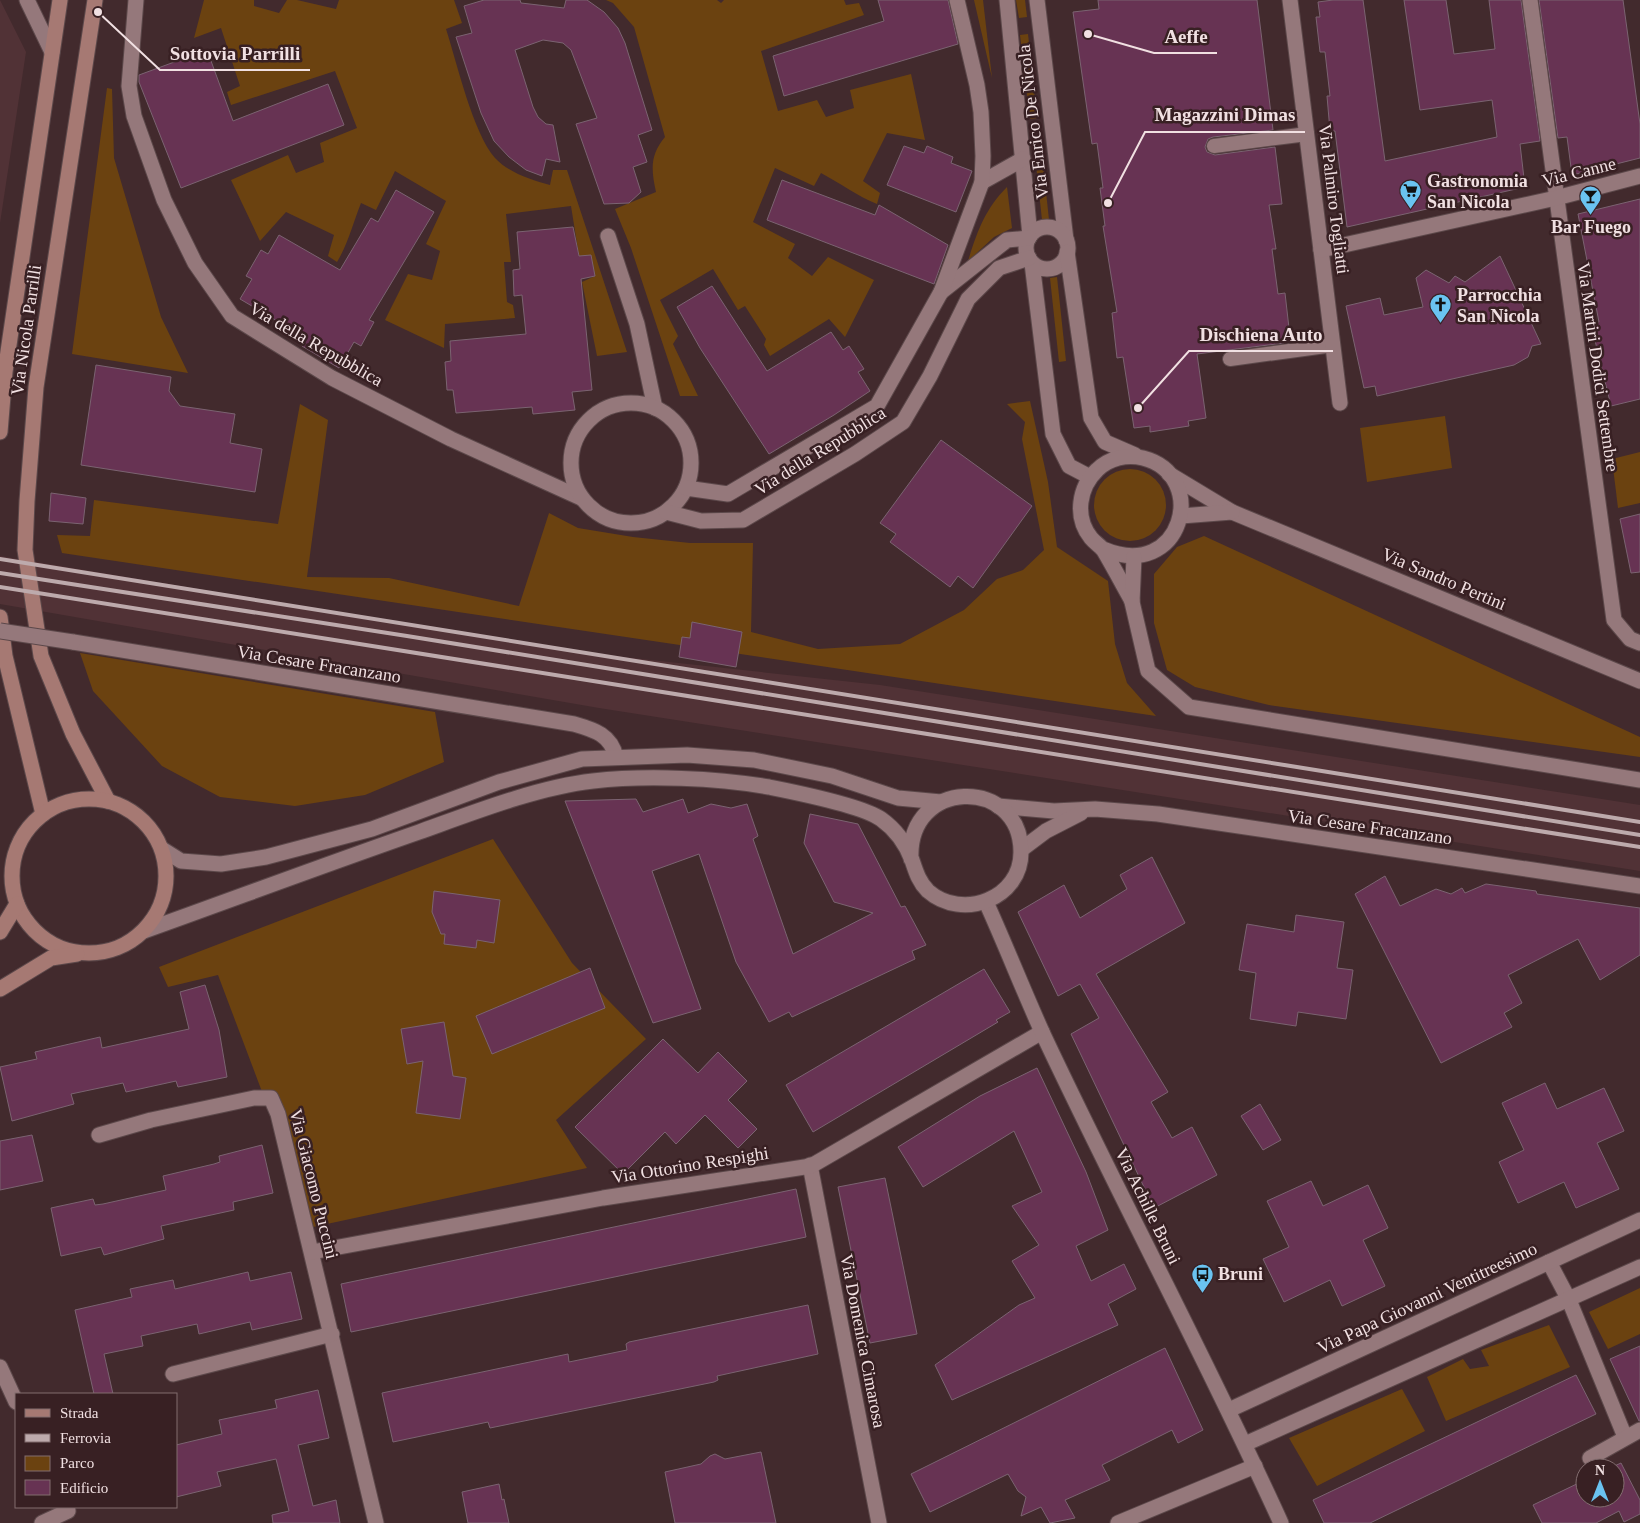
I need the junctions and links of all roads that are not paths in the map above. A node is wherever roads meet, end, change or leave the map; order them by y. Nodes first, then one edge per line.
1 (26, 0) edge
2 (60, 0) edge
3 (95, 0) edge
4 (136, 0) edge
5 (957, 0) edge
6 (1007, 0) edge
7 (1038, 0) edge
8 (1290, 0) edge
9 (1530, 0) edge
10 (52, 52) junction
11 (1307, 134) junction
12 (1214, 146) dead end
13 (1022, 159) junction
14 (1640, 176) edge
15 (982, 182) junction
16 (1556, 198) junction
17 (608, 236) dead end
18 (1029, 237) junction
19 (1067, 246) junction
20 (1321, 250) junction
21 (1030, 261) junction
22 (940, 292) junction
23 (1333, 345) junction
24 (1230, 359) dead end
25 (1340, 403) dead end
26 (655, 408) junction
27 (0, 432) edge
28 (1144, 458) junction
29 (1169, 474) junction
30 (1090, 477) junction
31 (686, 488) junction
32 (581, 498) junction
33 (666, 512) junction
34 (1232, 512) junction
35 (1180, 516) junction
36 (1103, 549) junction
37 (1134, 557) junction
38 (1132, 602) junction
39 (0, 617) edge
40 (0, 631) edge
41 (1640, 644) edge
42 (1640, 681) edge
43 (616, 757) junction
44 (1640, 780) edge
45 (108, 801) junction
46 (940, 802) junction
47 (998, 806) junction
48 (1095, 809) junction
49 (43, 814) junction
50 (162, 849) junction
51 (1022, 849) junction
52 (911, 859) junction
53 (1640, 886) edge
54 (986, 902) junction
55 (17, 904) junction
56 (144, 931) junction
57 (0, 932) edge
58 (83, 953) junction
59 (0, 989) edge
60 (1042, 1032) junction
61 (98, 1135) dead end
62 (810, 1165) junction
63 (1640, 1220) edge
64 (312, 1252) junction
65 (1549, 1262) junction
66 (1640, 1267) edge
67 (1569, 1300) junction
68 (332, 1334) junction
69 (0, 1367) edge
70 (173, 1374) dead end
71 (15, 1400) edge
72 (1229, 1410) junction
73 (1640, 1430) edge
74 (1625, 1437) junction
75 (1245, 1444) junction
76 (1590, 1458) dead end
77 (1255, 1466) junction
78 (69, 1514) edge
79 (42, 1523) edge
80 (376, 1523) edge
81 (879, 1523) edge
82 (1118, 1523) edge
83 (1281, 1523) edge

1 - 10 street
2 - 10 main road, Via Nicola Parrilli
3 - 45 main road, Via Nicola Parrilli
4 - 32 street, Via della Repubblica
5 - 15 street, Via della Repubblica
6 - 13 street, Via Enrico De Nicola
7 - 19 street, Via Enrico De Nicola
8 - 11 street, Via Palmiro Togliatti
9 - 16 street, Via Martiri Dodici Settembre
10 - 27 main road, Via Nicola Parrilli
11 - 12 lane
11 - 20 street, Via Palmiro Togliatti
13 - 15 street
13 - 18 street, Via Enrico De Nicola
14 - 16 street, Via Canne
15 - 22 street, Via della Repubblica
16 - 20 street, Via Canne
16 - 41 street, Via Martiri Dodici Settembre
17 - 26 street
18 - 19 street
18 - 21 street, Via Enrico De Nicola
18 - 22 street, Via della Repubblica
19 - 21 street
19 - 28 street, Via Enrico De Nicola
20 - 23 street, Via Palmiro Togliatti
21 - 30 street, Via Enrico De Nicola
21 - 33 street, Via della Repubblica
22 - 31 street, Via della Repubblica
23 - 24 lane
23 - 25 street, Via Palmiro Togliatti
26 - 31 street
26 - 32 street
28 - 29 street
28 - 30 street
29 - 34 street, Via Sandro Pertini
29 - 35 street
30 - 36 street
31 - 33 street
32 - 33 street
34 - 35 street, Via Sandro Pertini
34 - 42 street, Via Sandro Pertini
35 - 37 street
36 - 37 street
36 - 38 street
37 - 38 street
38 - 44 street
39 - 49 main road
40 - 43 street, Via Cesare Fracanzano, bridge
43 - 46 street
43 - 50 street
45 - 49 main road
45 - 50 main road
46 - 47 street
46 - 52 street
47 - 48 street, Via Cesare Fracanzano
47 - 51 street
48 - 51 street, Via Cesare Fracanzano
48 - 53 street, Via Cesare Fracanzano
49 - 55 main road
50 - 56 main road
51 - 54 street
52 - 54 street
52 - 56 street
54 - 60 street, Via Achille Bruni
55 - 57 main road
55 - 58 main road
56 - 58 main road
58 - 59 main road
60 - 62 street, Via Ottorino Respighi
60 - 72 street, Via Achille Bruni
61 - 64 street, Via Giacomo Puccini
62 - 64 street, Via Ottorino Respighi
62 - 81 street, Via Domenica Cimarosa
63 - 65 street, Via Papa Giovanni Ventitreesimo
64 - 68 street, Via Giacomo Puccini
65 - 67 street
65 - 72 street, Via Papa Giovanni Ventitreesimo
66 - 67 street
67 - 74 street
67 - 75 street
68 - 70 street
68 - 80 street, Via Giacomo Puccini
69 - 71 street
72 - 75 street, Via Achille Bruni
73 - 74 street
74 - 76 street
75 - 77 street, Via Achille Bruni
77 - 82 street
77 - 83 street, Via Achille Bruni
78 - 79 street

